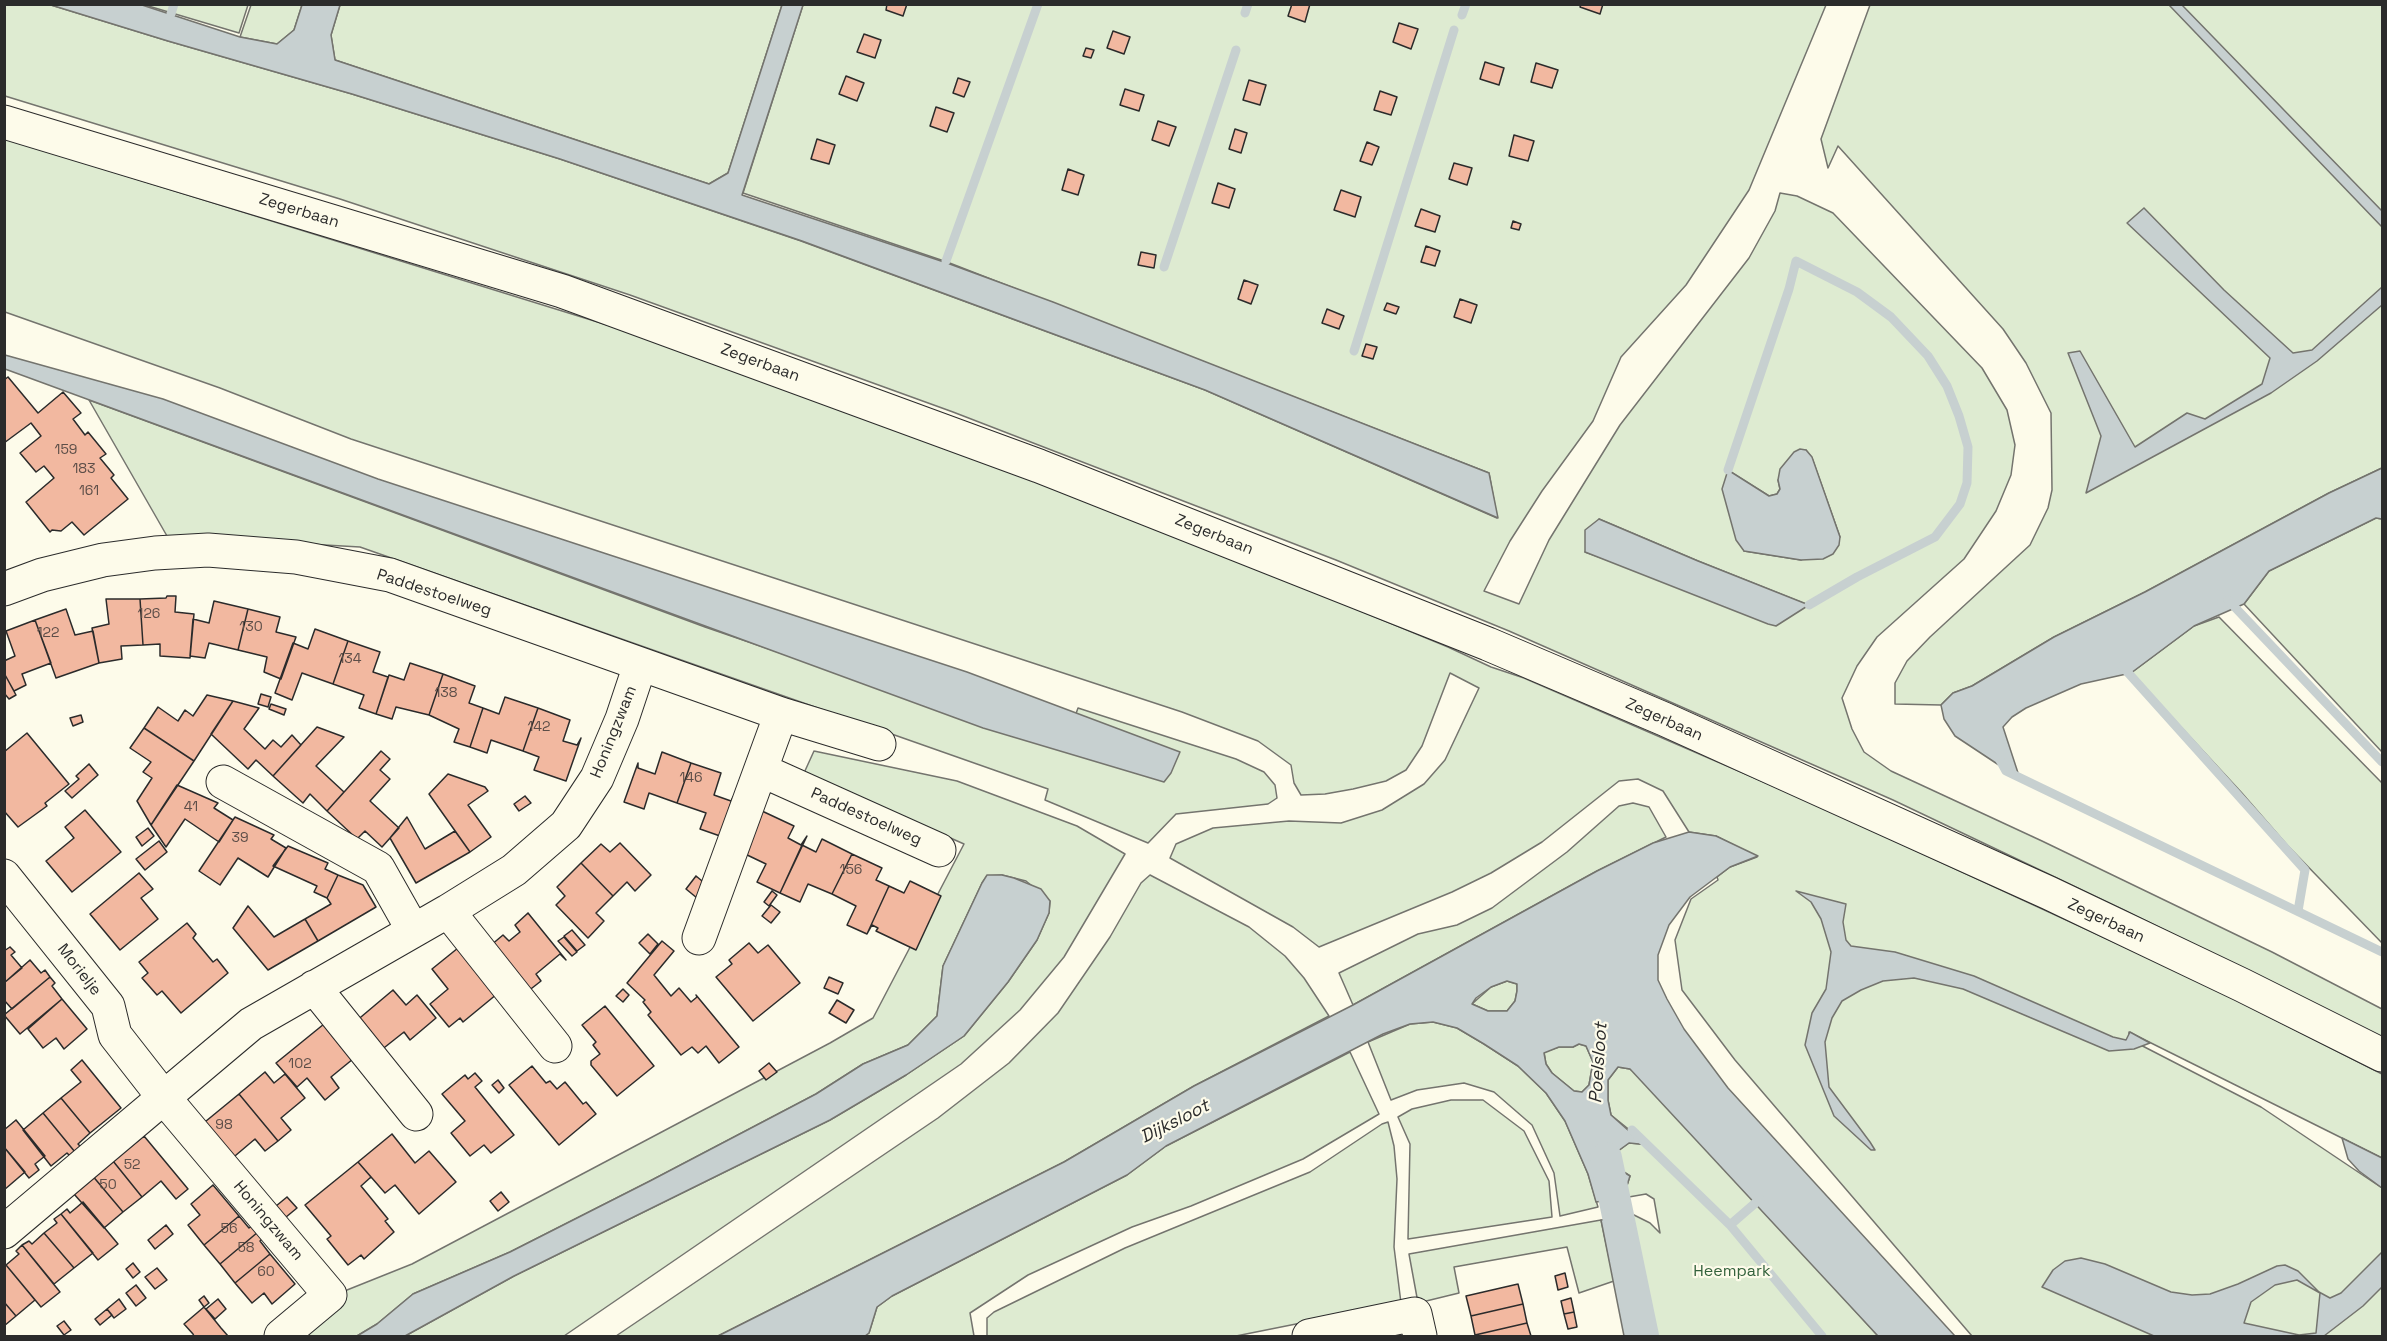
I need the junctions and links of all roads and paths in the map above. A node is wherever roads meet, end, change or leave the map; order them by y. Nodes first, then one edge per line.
1 (4, 122) edge
2 (4, 589) edge
3 (640, 665) junction
4 (782, 714) junction
5 (879, 744) dead end
6 (761, 771) junction
7 (224, 782) dead end
8 (939, 850) dead end
9 (4, 876) edge
10 (448, 911) junction
11 (413, 930) junction
12 (699, 938) dead end
13 (314, 987) junction
14 (555, 1046) dead end
15 (2382, 1055) edge
16 (165, 1099) junction
17 (416, 1114) dead end
18 (4, 1232) edge
19 (281, 1336) edge
20 (1309, 1336) edge
21 (1420, 1336) edge

1 - 15 street, Zegerbaan
2 - 3 street, Paddestoelweg
3 - 4 street, Paddestoelweg
3 - 10 street, Honingzwam
4 - 5 street, Paddestoelweg
4 - 6 street
6 - 8 street, Paddestoelweg
6 - 12 street
7 - 11 street
9 - 16 street, Morielje
10 - 11 street, Honingzwam
10 - 14 street
11 - 13 street, Honingzwam
13 - 16 street, Honingzwam
13 - 17 street
16 - 18 street, Honingzwam
16 - 19 street, Honingzwam
20 - 21 street

